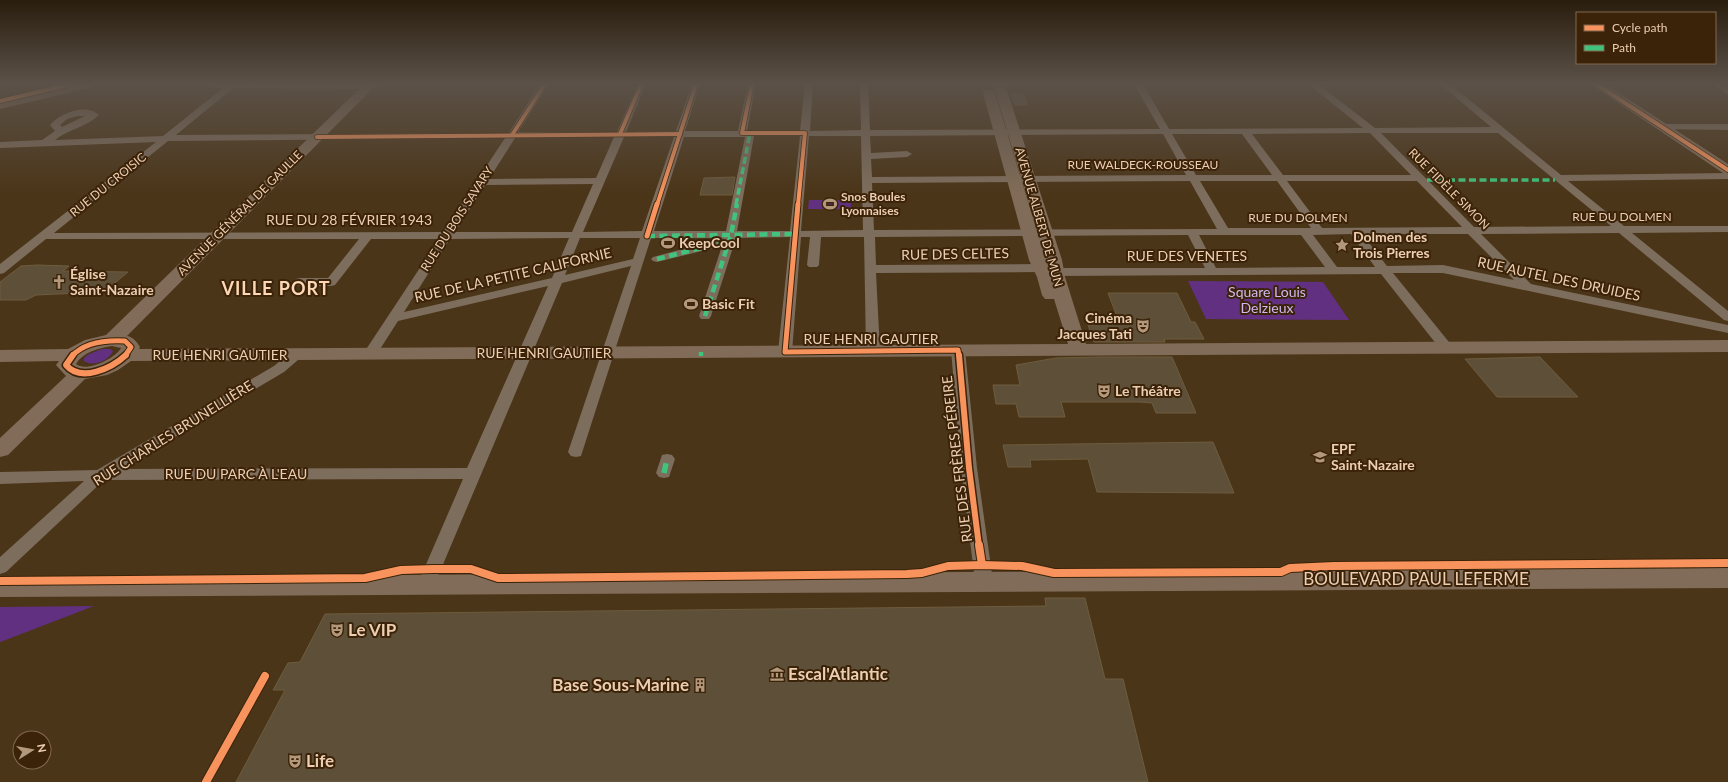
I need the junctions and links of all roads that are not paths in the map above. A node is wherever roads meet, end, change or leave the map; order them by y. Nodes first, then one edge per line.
1 (188, 120) edge
2 (334, 120) edge
3 (522, 120) edge
4 (626, 120) edge
5 (684, 120) edge
6 (748, 120) edge
7 (805, 120) edge
8 (865, 120) edge
9 (1002, 120) edge
10 (1005, 120) edge
11 (1159, 120) edge
12 (1360, 120) edge
13 (1488, 120) edge
14 (1652, 120) edge
15 (1662, 127) junction
16 (1728, 127) edge
17 (60, 130) dead end
18 (1372, 130) junction
19 (1500, 130) junction
20 (1165, 131) junction
21 (1245, 131) junction
22 (1007, 132) junction
23 (746, 133) junction
24 (804, 133) junction
25 (866, 133) junction
26 (620, 134) junction
27 (680, 134) junction
28 (512, 135) junction
29 (317, 137) junction
30 (166, 138) junction
31 (45, 143) junction
32 (0, 145) edge
33 (907, 154) dead end
34 (866, 156) junction
35 (1728, 170) edge
36 (1728, 176) edge
37 (1193, 178) junction
38 (1280, 178) junction
39 (1420, 178) junction
40 (1558, 178) junction
41 (1021, 179) junction
42 (867, 180) junction
43 (600, 181) junction
44 (481, 182) junction
45 (1470, 229) junction
46 (1728, 229) edge
47 (1353, 230) junction
48 (1622, 230) junction
49 (1191, 231) junction
50 (1224, 231) junction
51 (1304, 231) junction
52 (1319, 231) junction
53 (1029, 232) junction
54 (1046, 232) junction
55 (869, 233) junction
56 (792, 234) junction
57 (816, 234) junction
58 (368, 235) junction
59 (447, 235) junction
60 (43, 236) junction
61 (217, 236) junction
62 (576, 236) junction
63 (652, 236) junction
64 (730, 238) junction
65 (657, 259) dead end
66 (639, 261) junction
67 (5, 262) edge
68 (814, 265) dead end
69 (0, 270) edge
70 (870, 270) junction
71 (1048, 270) junction
72 (1384, 270) junction
73 (1212, 271) junction
74 (1334, 271) junction
75 (557, 279) junction
76 (300, 282) dead end
77 (1527, 287) junction
78 (1722, 307) edge
79 (705, 316) dead end
80 (1728, 317) edge
81 (393, 318) junction
82 (1728, 329) edge
83 (112, 340) junction
84 (1728, 346) edge
85 (1446, 347) junction
86 (958, 350) junction
87 (1072, 350) junction
88 (873, 351) junction
89 (609, 352) junction
90 (785, 352) junction
91 (525, 353) junction
92 (298, 354) junction
93 (370, 354) junction
94 (127, 355) junction
95 (0, 356) edge
96 (76, 364) junction
97 (3, 445) edge
98 (576, 452) dead end
99 (473, 473) junction
100 (100, 475) junction
101 (0, 478) edge
102 (0, 567) edge
103 (1728, 578) edge
104 (984, 581) junction
105 (427, 583) junction
106 (0, 587) edge

1 - 30 street, RUE DU CROISIC
2 - 29 street, AVENUE GÉNÉRAL DE GAULLE
3 - 28 street, RUE DU BOIS SAVARY
4 - 26 street
5 - 27 street
6 - 23 street
7 - 24 street
8 - 25 street
9 - 22 street, AVENUE ALBERT DE MUN
10 - 22 street, AVENUE ALBERT DE MUN
11 - 20 street
12 - 18 street, RUE FIDÈLE SIMON
13 - 19 street
14 - 15 street
15 - 16 street
15 - 35 street
17 - 31 street
18 - 19 street
18 - 21 street
18 - 39 street, RUE FIDÈLE SIMON
19 - 40 street
20 - 21 street
20 - 22 street
20 - 37 street
21 - 38 street
22 - 25 street
22 - 41 street, AVENUE ALBERT DE MUN
23 - 24 street
23 - 27 street
23 - 64 street
24 - 25 street
24 - 56 street
25 - 34 street
26 - 27 street
26 - 28 street
26 - 43 street
27 - 63 street
28 - 29 street
28 - 44 street, RUE DU BOIS SAVARY
29 - 30 street
29 - 61 street, AVENUE GÉNÉRAL DE GAULLE
30 - 31 street
30 - 60 street, RUE DU CROISIC
31 - 32 street
33 - 34 street
34 - 42 street
36 - 40 street
37 - 38 street, RUE WALDECK-ROUSSEAU
37 - 41 street, RUE WALDECK-ROUSSEAU
37 - 50 street
38 - 39 street, RUE WALDECK-ROUSSEAU
38 - 52 street
39 - 45 street, RUE FIDÈLE SIMON
40 - 48 street
41 - 42 street, RUE WALDECK-ROUSSEAU
41 - 53 street, AVENUE ALBERT DE MUN
41 - 54 street, AVENUE ALBERT DE MUN
42 - 55 street
43 - 44 street
43 - 62 street
44 - 59 street, RUE DU BOIS SAVARY
45 - 47 street, RUE DU DOLMEN
45 - 48 street, RUE DU DOLMEN
45 - 77 street, RUE FIDÈLE SIMON
46 - 48 street, RUE DU DOLMEN
47 - 52 street, RUE DU DOLMEN
47 - 72 street
48 - 78 street
49 - 50 street, RUE DU DOLMEN
49 - 54 street, RUE DU DOLMEN
49 - 73 street
50 - 51 street, RUE DU DOLMEN
51 - 52 street, RUE DU DOLMEN
51 - 74 street
53 - 54 street, RUE DU DOLMEN
53 - 55 street, RUE DU DOLMEN
53 - 71 street, AVENUE ALBERT DE MUN
54 - 71 street, AVENUE ALBERT DE MUN
55 - 57 street, RUE DU DOLMEN
55 - 70 street
56 - 57 street, RUE DU DOLMEN
56 - 64 street, RUE DU DOLMEN
56 - 90 street
57 - 68 street
58 - 59 street, RUE DU 28 FÉVRIER 1943
58 - 61 street, RUE DU 28 FÉVRIER 1943
58 - 76 street
59 - 62 street, RUE DU 28 FÉVRIER 1943
59 - 81 street, RUE DU BOIS SAVARY
60 - 61 street, RUE DU 28 FÉVRIER 1943
60 - 67 street, RUE DU CROISIC
61 - 83 street, AVENUE GÉNÉRAL DE GAULLE
62 - 63 street, RUE DU 28 FÉVRIER 1943
62 - 75 street
63 - 64 street, RUE DU 28 FÉVRIER 1943
63 - 66 street
64 - 65 street
64 - 79 street
66 - 75 street, RUE DE LA PETITE CALIFORNIE
66 - 89 street
67 - 69 street, RUE DU CROISIC
70 - 71 street, RUE DES CELTES
70 - 88 street
71 - 73 street, RUE DES VENETES
71 - 87 street, AVENUE ALBERT DE MUN
72 - 74 street, RUE AUTEL DES DRUIDES
72 - 77 street, RUE AUTEL DES DRUIDES
72 - 85 street
73 - 74 street, RUE DES VENETES
75 - 81 street, RUE DE LA PETITE CALIFORNIE
75 - 91 street
77 - 82 street, RUE AUTEL DES DRUIDES
78 - 80 street
81 - 93 street, RUE DU BOIS SAVARY
83 - 94 street
83 - 96 street
84 - 85 street, RUE HENRI GAUTIER
85 - 87 street, RUE HENRI GAUTIER
86 - 87 street, RUE HENRI GAUTIER
86 - 88 street, RUE HENRI GAUTIER
86 - 104 street, RUE DES FRÈRES PÉREIRE
88 - 90 street, RUE HENRI GAUTIER
89 - 90 street, RUE HENRI GAUTIER
89 - 91 street, RUE HENRI GAUTIER
89 - 98 street
91 - 93 street, RUE HENRI GAUTIER
91 - 99 street
92 - 93 street, RUE HENRI GAUTIER
92 - 94 street, RUE HENRI GAUTIER
92 - 100 street, RUE CHARLES BRUNELLIÈRE
94 - 96 street
95 - 96 street
96 - 97 street
99 - 100 street, RUE DU PARC À L'EAU
99 - 105 street
100 - 101 street, RUE DU PARC À L'EAU
100 - 102 street, RUE CHARLES BRUNELLIÈRE
103 - 104 street, BOULEVARD PAUL LEFERME
104 - 105 street, BOULEVARD PAUL LEFERME
105 - 106 street, BOULEVARD PAUL LEFERME

